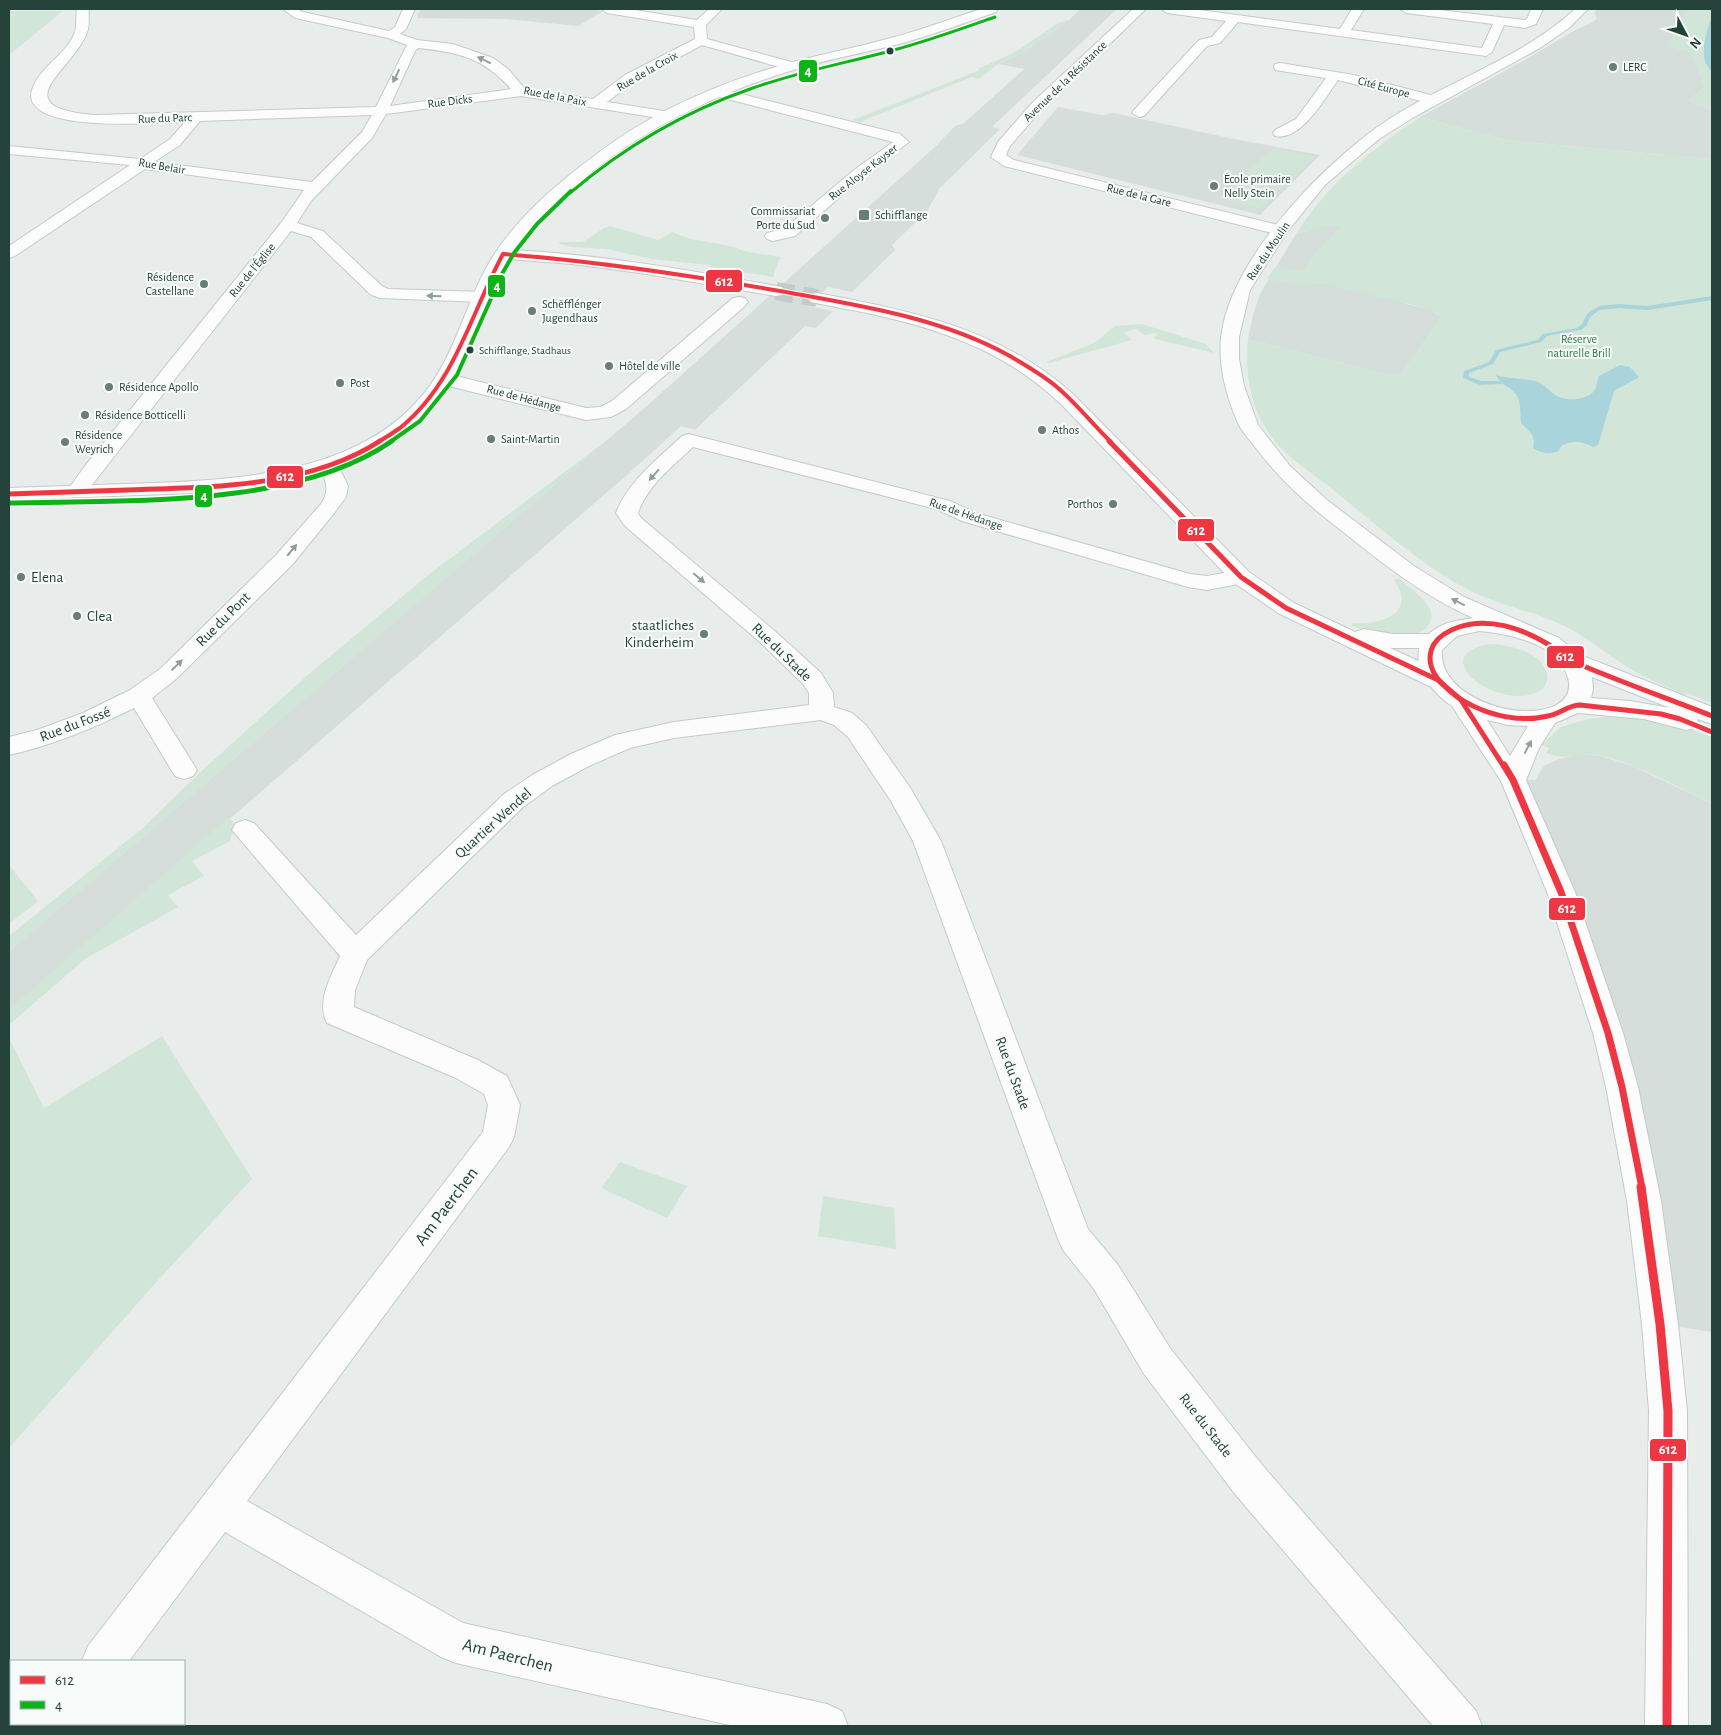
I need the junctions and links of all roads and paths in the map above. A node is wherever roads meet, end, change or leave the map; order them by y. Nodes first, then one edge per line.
1 (83, 9) edge
2 (289, 9) edge
3 (410, 9) edge
4 (607, 9) edge
5 (716, 9) edge
6 (992, 9) edge
7 (1140, 9) edge
8 (1167, 9) edge
9 (1286, 9) edge
10 (1358, 9) edge
11 (1406, 9) edge
12 (1537, 9) edge
13 (1582, 9) edge
14 (1426, 11) junction
15 (1216, 12) edge
16 (1464, 12) edge
17 (1235, 18) junction
18 (1500, 21) junction
19 (1274, 23) junction
20 (700, 24) junction
21 (1343, 33) junction
22 (391, 35) junction
23 (700, 41) junction
24 (1410, 42) junction
25 (415, 44) junction
26 (790, 66) junction
27 (1280, 67) dead end
28 (1335, 75) junction
29 (521, 92) junction
30 (717, 92) junction
31 (1433, 100) junction
32 (595, 104) junction
33 (380, 110) junction
34 (1139, 113) dead end
35 (665, 115) junction
36 (196, 117) junction
37 (1280, 133) dead end
38 (9, 150) edge
39 (998, 158) joint
40 (145, 163) junction
41 (314, 187) junction
42 (287, 226) junction
43 (1280, 230) junction
44 (773, 236) dead end
45 (9, 253) edge
46 (503, 254) junction
47 (776, 291) tunnel mouth
48 (483, 297) junction
49 (817, 298) tunnel mouth
50 (738, 302) dead end
51 (444, 379) junction
52 (689, 440) joint
53 (329, 465) junction
54 (77, 491) junction
55 (9, 494) edge
56 (1406, 571) junction
57 (1241, 577) junction
58 (1518, 629) junction
59 (1340, 633) junction
60 (1440, 637) junction
61 (1569, 659) junction
62 (1438, 680) junction
63 (139, 696) junction
64 (1461, 700) junction
65 (1572, 705) junction
66 (822, 712) junction
67 (1547, 716) junction
68 (1712, 716) edge
69 (1712, 732) edge
70 (9, 746) edge
71 (184, 770) dead end
72 (1513, 780) junction
73 (245, 830) dead end
74 (355, 954) junction
75 (220, 1507) junction
76 (104, 1660) edge
77 (826, 1726) edge
78 (1461, 1726) edge
79 (1667, 1726) edge

1 - 36 street, Rue du Parc
2 - 22 street, Rue de la Paix
3 - 22 street
4 - 20 street
5 - 20 street
6 - 26 street
7 - 39 street, Avenue de la Résistance
8 - 15 street
9 - 19 street
10 - 21 street
11 - 14 street
12 - 18 street
13 - 31 street, Rue du Moulin
14 - 16 street
14 - 24 street
15 - 17 street
16 - 18 street
17 - 19 street
17 - 34 street
18 - 24 street
19 - 21 street
20 - 23 street
21 - 24 street
22 - 25 street, Rue de la Paix
23 - 26 street
23 - 32 street, Rue de la Croix
29 -> 25 street, Rue de la Paix
25 -> 33 street, Rue de l'Église
26 - 30 street
27 - 28 street, Cité Europe
28 - 31 street, Cité Europe
28 - 37 street
29 - 32 street, Rue de la Paix
29 - 33 street, Rue Dicks
30 - 35 street
30 - 44 street, Rue Aloyse Kayser
31 - 43 street, Rue du Moulin
32 - 35 street, Rue de la Paix
33 - 36 street, Rue du Parc
33 - 41 street, Rue de l'Église
35 - 46 street
36 - 40 street
38 - 40 street, Rue Belair
39 - 43 street, Rue de la Gare
40 - 41 street, Rue Belair
40 - 45 street
41 - 42 street, Rue de l'Église
48 -> 42 street
42 - 54 street, Rue de l'Église
43 - 56 street, Rue du Moulin
46 - 47 street
46 - 48 street
48 - 51 street
49 - 57 street
50 - 51 street, Rue de Hédange
51 - 53 street
52 - 57 street, Rue de Hédange
52 -> 66 street, Rue du Stade
53 - 54 street
63 -> 53 street, Rue du Pont
54 - 55 street
58 -> 56 street
56 - 60 street
57 - 59 street
58 - 60 street
58 - 61 street
59 - 60 street
59 - 62 street
60 - 62 street
61 - 65 street
61 - 68 street
62 - 64 street
63 - 70 street, Rue du Fossé
63 - 71 street
64 - 67 street
64 - 72 street
65 - 67 street
65 - 69 street
66 - 74 street, Quartier Wendel
66 - 78 street, Rue du Stade
72 -> 67 street
72 - 79 street
73 - 74 street
74 - 75 street, Am Paerchen
75 - 76 street, Am Paerchen
75 - 77 street, Am Paerchen

